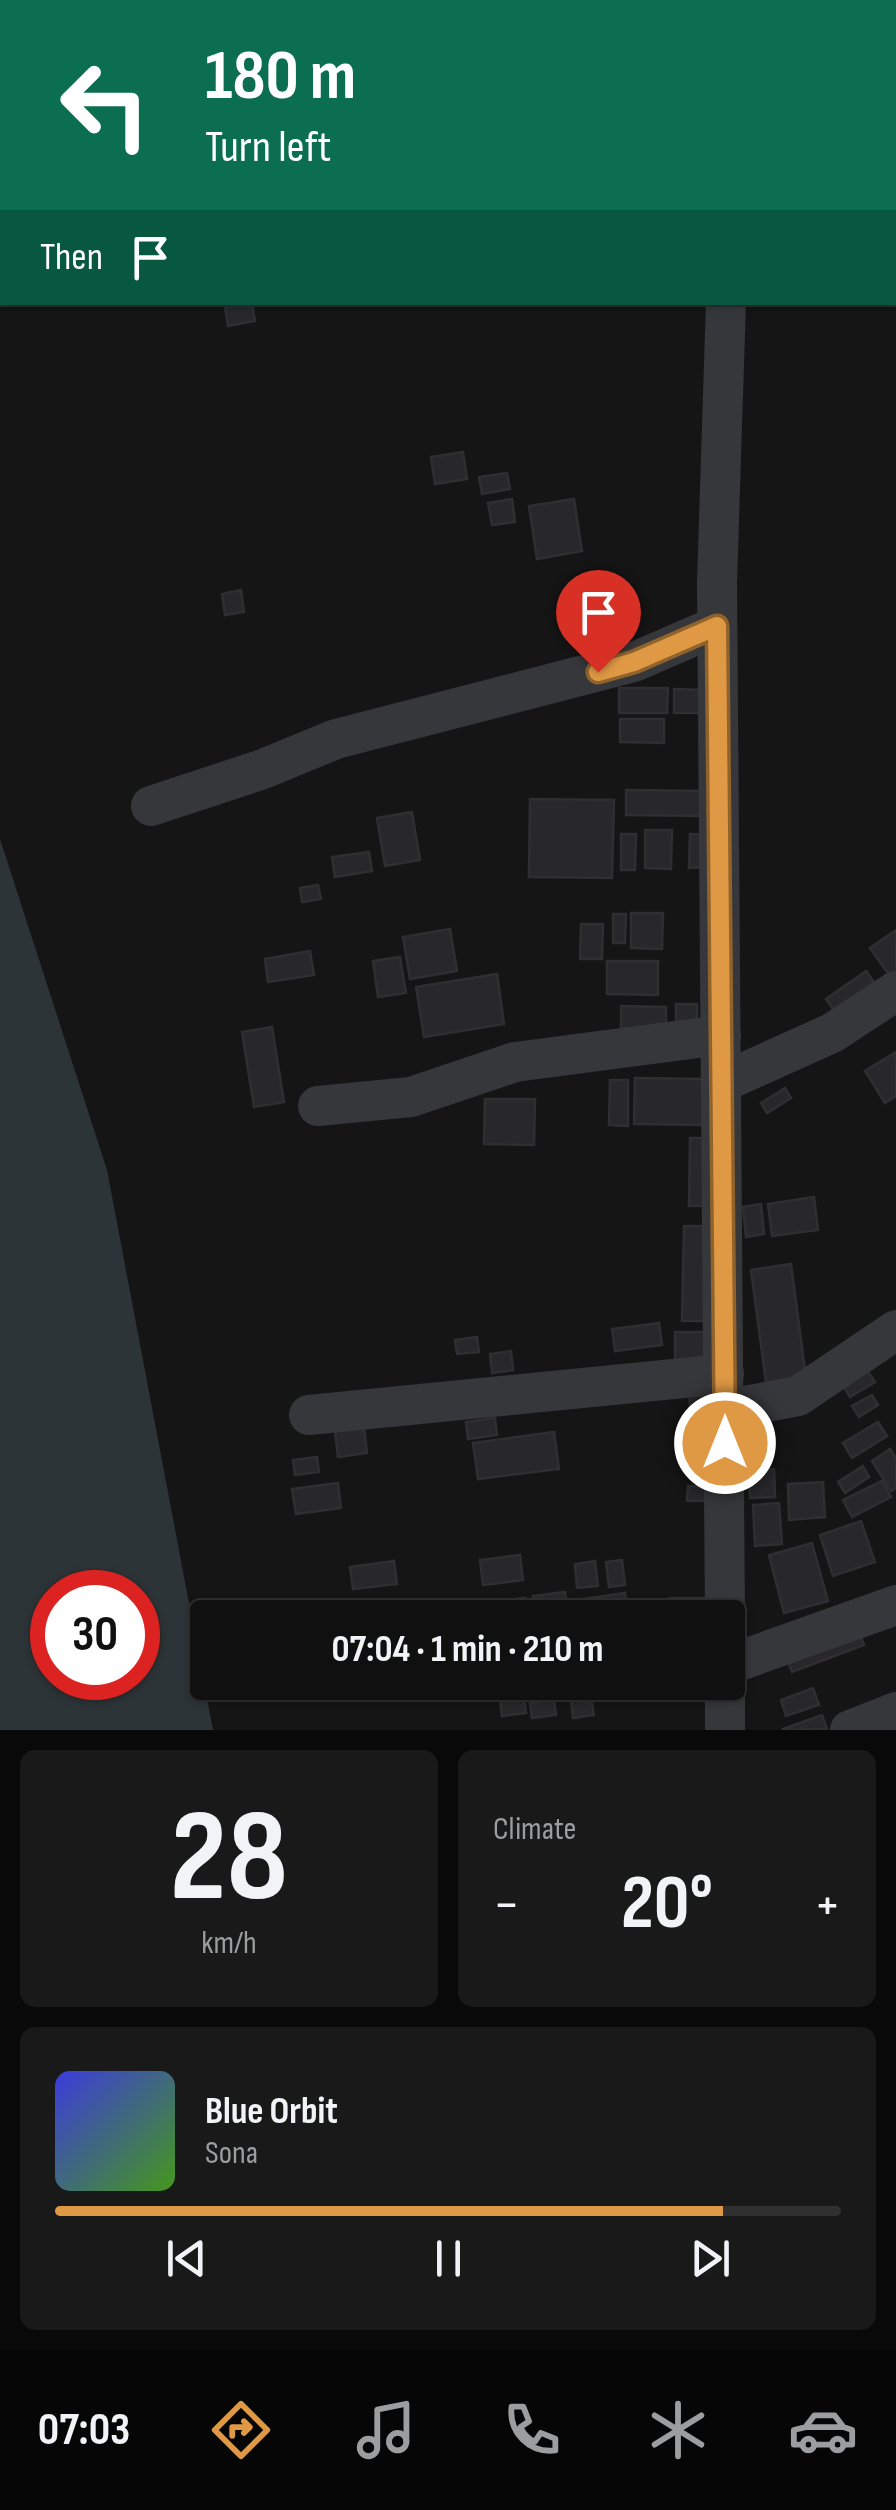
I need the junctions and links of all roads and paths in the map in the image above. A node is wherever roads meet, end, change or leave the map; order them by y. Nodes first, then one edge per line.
1 (726, 305) edge
2 (717, 626) junction
3 (151, 806) dead end
4 (896, 990) edge
5 (721, 1035) junction
6 (721, 1083) junction
7 (318, 1106) dead end
8 (896, 1330) edge
9 (724, 1392) junction
10 (309, 1415) dead end
11 (725, 1600) edge
12 (896, 1605) edge
13 (745, 1659) edge
14 (725, 1700) edge
15 (896, 1712) edge
16 (725, 1730) edge
17 (850, 1730) edge

1 - 2 street
2 - 3 street
2 - 5 street
4 - 6 street
5 - 6 street
5 - 7 street
6 - 9 street
8 - 9 street
9 - 10 street
9 - 11 street
12 - 13 street
14 - 16 street
15 - 17 street

